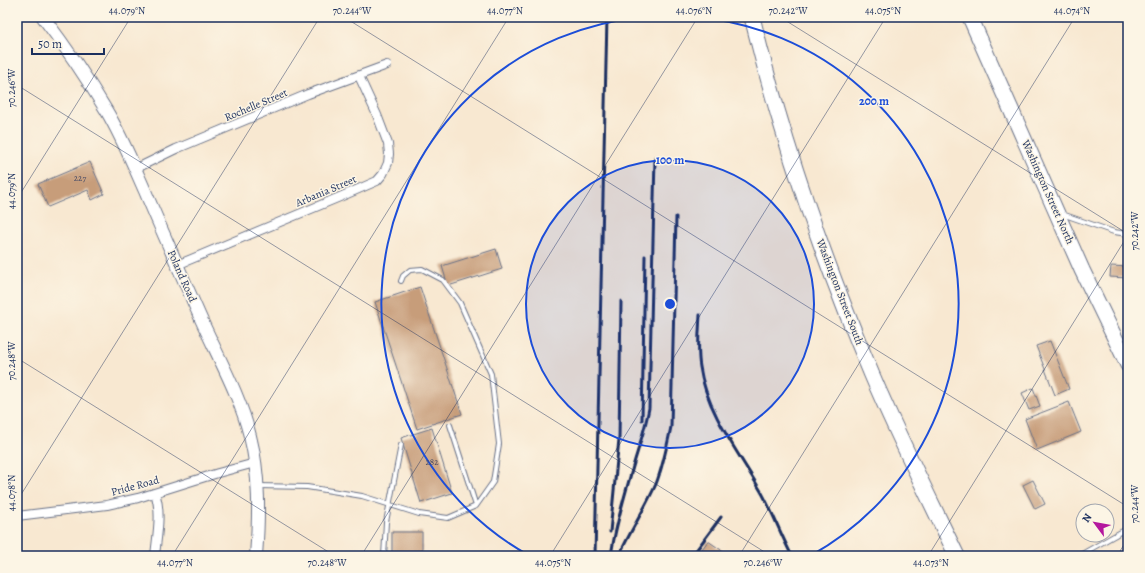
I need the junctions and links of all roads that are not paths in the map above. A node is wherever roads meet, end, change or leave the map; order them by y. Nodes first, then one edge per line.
1 (43, 17) edge
2 (752, 17) edge
3 (970, 17) edge
4 (387, 65) dead end
5 (360, 76) junction
6 (135, 169) junction
7 (1057, 212) junction
8 (1128, 234) edge
9 (177, 265) junction
10 (401, 281) dead end
11 (1128, 365) edge
12 (450, 425) dead end
13 (401, 445) dead end
14 (255, 463) junction
15 (258, 486) junction
16 (155, 493) junction
17 (390, 504) junction
18 (476, 506) junction
19 (17, 516) edge
20 (1128, 528) edge
21 (1080, 555) dead end
22 (156, 556) edge
23 (256, 556) edge
24 (384, 556) edge
25 (957, 556) edge

1 - 6 street, Poland Road
2 - 25 highway, Washington Street South
3 - 7 highway, Washington Street North
4 - 5 street, Rochelle Street
5 - 6 street, Rochelle Street
5 - 9 street, Arbania Street
6 - 9 street, Poland Road
7 - 8 lane
7 - 11 highway, Washington Street North
9 - 14 street, Poland Road
10 - 18 lane
12 - 18 lane
13 - 17 lane
14 - 15 street, Poland Road
14 - 16 street, Pride Road
15 - 17 lane
15 - 23 street, Poland Road
16 - 19 street, Pride Road
16 - 22 street
17 - 18 lane
17 - 24 lane
20 - 21 lane

